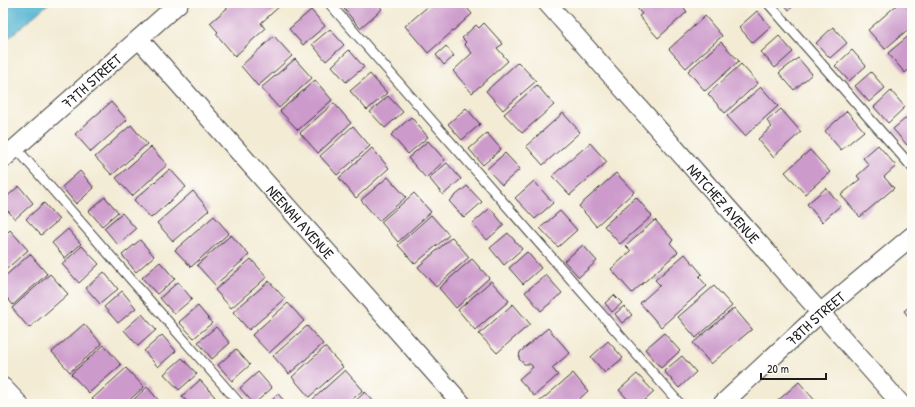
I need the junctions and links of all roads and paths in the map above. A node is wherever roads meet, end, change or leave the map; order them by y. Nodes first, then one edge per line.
1 (179, 3) edge
2 (329, 3) edge
3 (547, 3) edge
4 (768, 3) edge
5 (139, 39) junction
6 (16, 148) junction
7 (3, 159) edge
8 (912, 167) edge
9 (912, 236) edge
10 (820, 313) junction
11 (3, 386) edge
12 (18, 404) edge
13 (240, 404) edge
14 (462, 404) edge
15 (680, 404) edge
16 (722, 404) edge
17 (901, 404) edge

1 - 5 street, 77TH STREET
2 - 15 lane
3 - 10 street, NATCHEZ AVENUE
4 - 8 lane
5 - 6 street, 77TH STREET
5 - 14 street, NEENAH AVENUE
6 - 7 street, 77TH STREET
6 - 13 lane
9 - 10 street, 78TH STREET
10 - 16 street, 78TH STREET
10 - 17 street, NATCHEZ AVENUE
11 - 12 street

